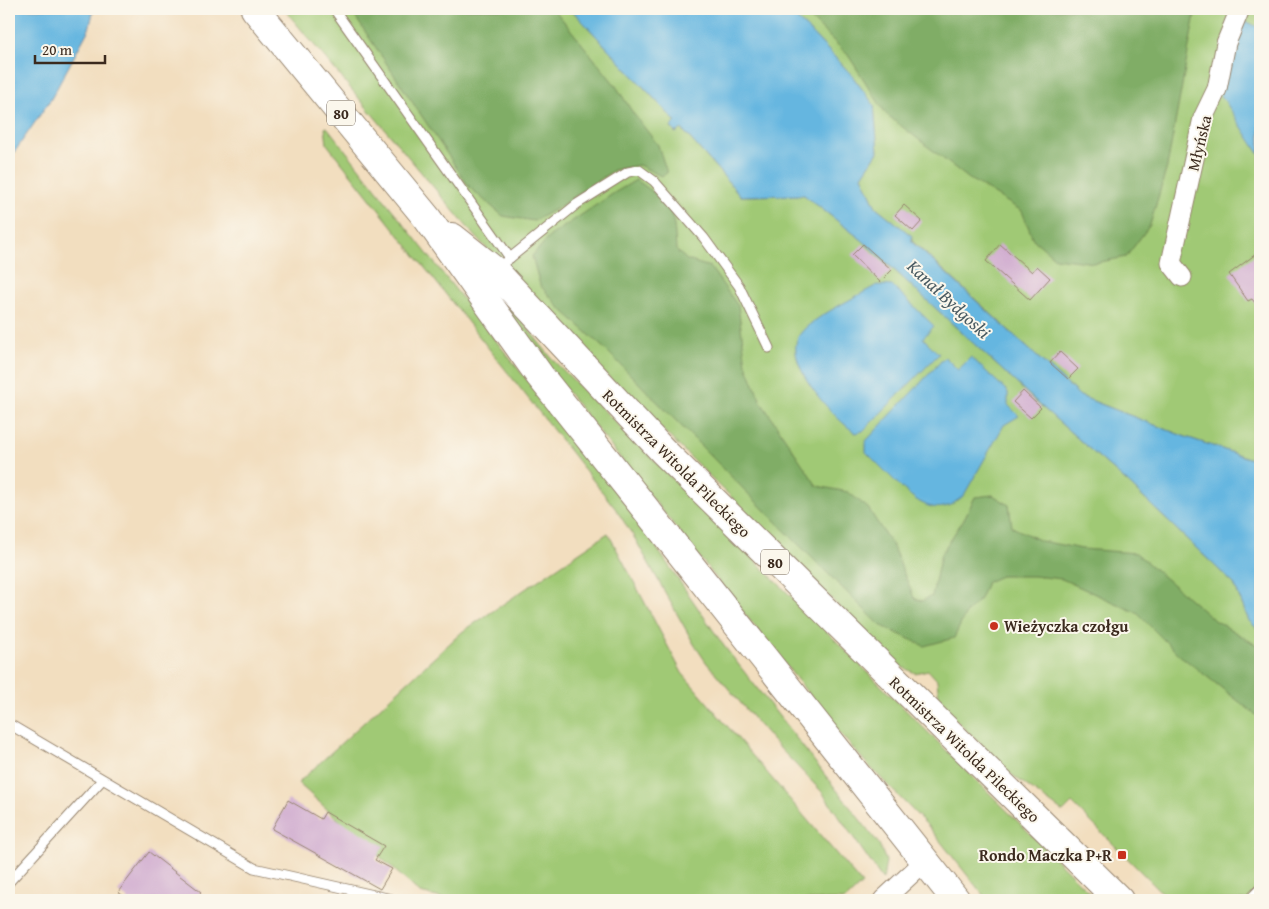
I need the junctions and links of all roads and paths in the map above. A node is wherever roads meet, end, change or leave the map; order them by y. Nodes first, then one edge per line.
1 (255, 9) edge
2 (334, 9) edge
3 (1240, 9) edge
4 (427, 218) junction
5 (502, 264) junction
6 (1182, 277) dead end
7 (769, 348) dead end
8 (9, 724) edge
9 (102, 780) junction
10 (925, 861) junction
11 (9, 882) edge
12 (1260, 889) edge
13 (396, 900) edge
14 (883, 900) edge
15 (956, 900) edge
16 (1119, 900) edge
17 (1249, 900) edge

1 - 4 main road, Rotmistrza Witolda Pileckiego / 80
2 - 5 lane
3 - 6 street, Młyńska
4 - 5 main road, Rotmistrza Witolda Pileckiego / 80
4 - 10 main road, Rotmistrza Witolda Pileckiego / 80
5 - 7 lane
5 - 16 main road, Rotmistrza Witolda Pileckiego / 80
8 - 9 lane
9 - 11 lane
9 - 13 lane
10 - 14 street
10 - 15 main road, Rotmistrza Witolda Pileckiego / 80
12 - 17 lane

